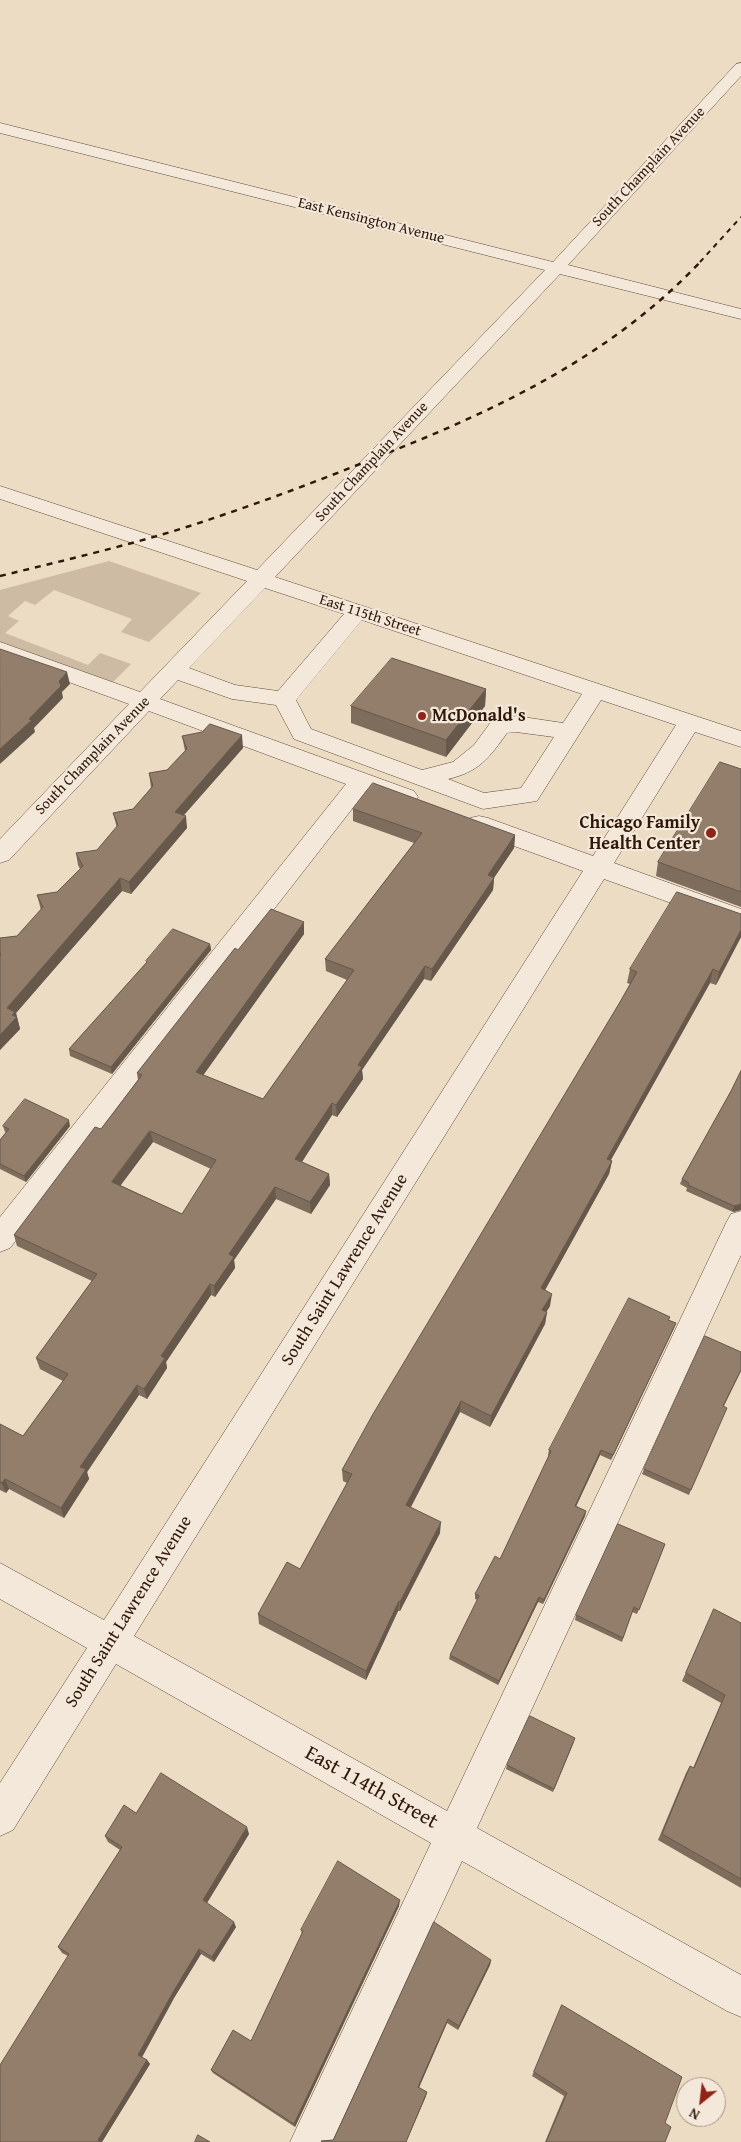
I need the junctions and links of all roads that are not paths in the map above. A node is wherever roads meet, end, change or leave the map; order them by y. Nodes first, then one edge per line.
1 (741, 67) edge
2 (0, 128) edge
3 (557, 267) junction
4 (741, 314) edge
5 (0, 492) edge
6 (260, 580) junction
7 (357, 612) junction
8 (0, 649) edge
9 (174, 671) junction
10 (595, 691) junction
11 (284, 699) junction
12 (145, 702) junction
13 (690, 722) junction
14 (569, 732) junction
15 (741, 739) edge
16 (421, 778) junction
17 (361, 781) junction
18 (426, 805) edge
19 (454, 815) edge
20 (0, 854) edge
21 (598, 867) junction
22 (741, 919) edge
23 (741, 1223) edge
24 (0, 1239) edge
25 (0, 1580) edge
26 (111, 1642) junction
27 (0, 1818) edge
28 (454, 1836) junction
29 (741, 1997) edge
30 (311, 2142) edge

1 - 3 street, South Champlain Avenue
2 - 3 street, East Kensington Avenue
3 - 4 street, East Kensington Avenue
3 - 6 street, South Champlain Avenue
5 - 6 street, East 115th Street
6 - 7 street, East 115th Street
6 - 9 street, South Champlain Avenue
7 - 10 street, East 115th Street
7 - 11 street
8 - 12 street
9 - 11 street
9 - 12 street, South Champlain Avenue
10 - 13 street, East 115th Street
10 - 14 street
11 - 16 street
12 - 17 street
12 - 20 street, South Champlain Avenue
13 - 15 street, East 115th Street
13 - 21 street, South Saint Lawrence Avenue
14 - 16 street
14 - 16 street
17 - 18 street
17 - 24 street
19 - 21 street
21 - 22 street
21 - 26 street, South Saint Lawrence Avenue
23 - 28 street
25 - 26 street, East 114th Street
26 - 27 street, South Saint Lawrence Avenue
26 - 28 street, East 114th Street
28 - 29 street, East 114th Street
28 - 30 street

